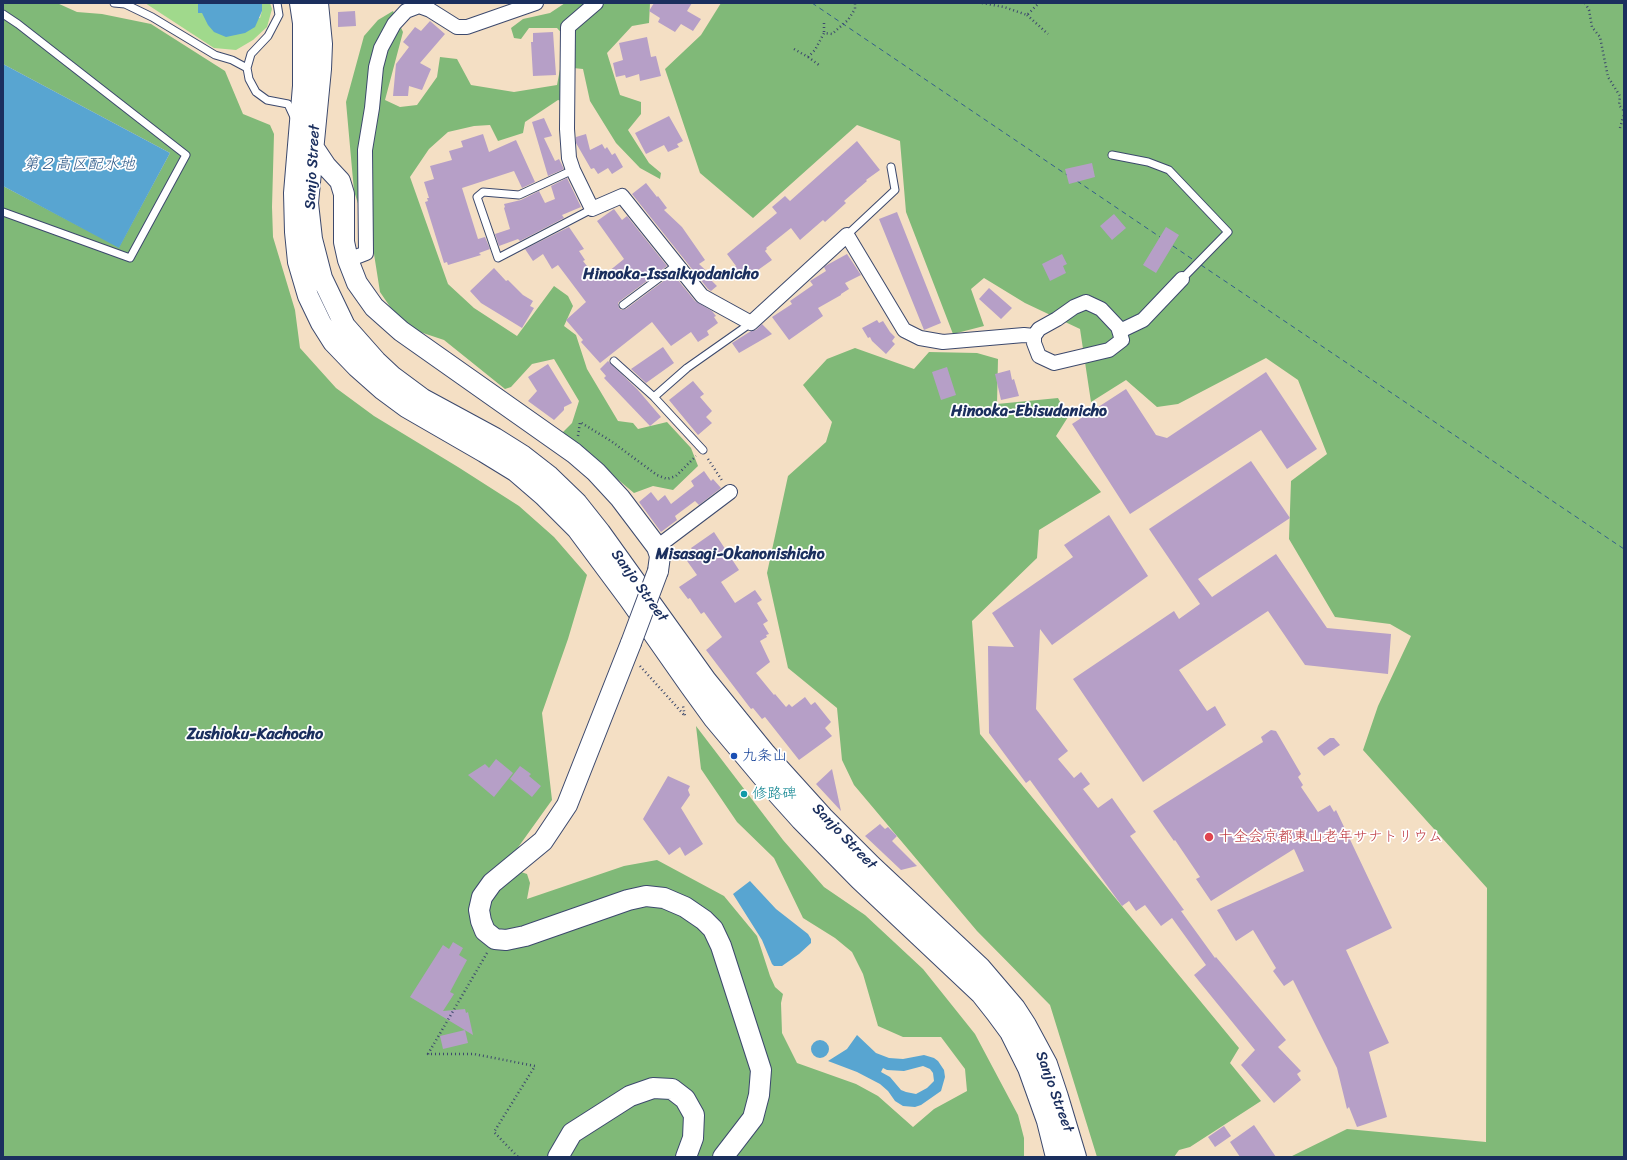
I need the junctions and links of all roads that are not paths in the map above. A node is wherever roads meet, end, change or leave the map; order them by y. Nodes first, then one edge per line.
1 (114, 3) edge
2 (277, 3) edge
3 (300, 3) edge
4 (318, 3) edge
5 (536, 3) edge
6 (596, 3) edge
7 (3, 14) edge
8 (247, 68) junction
9 (299, 126) junction
10 (313, 147) junction
11 (1112, 155) dead end
12 (891, 167) dead end
13 (573, 170) junction
14 (592, 209) junction
15 (3, 212) edge
16 (848, 235) junction
17 (348, 260) junction
18 (678, 264) junction
19 (1182, 279) joint
20 (623, 305) dead end
21 (751, 323) junction
22 (1120, 331) junction
23 (1034, 336) junction
24 (614, 360) dead end
25 (654, 397) junction
26 (702, 450) road end
27 (730, 492) road end
28 (656, 547) junction
29 (558, 1157) edge
30 (686, 1157) edge
31 (723, 1157) edge
32 (1056, 1157) edge
33 (1076, 1157) edge

1 - 8 lane
2 - 8 lane
3 - 9 main road, Sanjo Street
4 - 10 main road, Sanjo Street
5 - 17 street
6 - 13 street
7 - 15 lane
8 - 9 lane
9 - 10 main road
9 - 32 main road, Sanjo Street
10 - 17 main road
10 - 33 main road, Sanjo Street
11 - 19 lane
12 - 16 lane
13 - 14 street
13 - 14 lane
14 - 18 street
16 - 21 street
16 - 23 street
17 - 28 main road
18 - 20 lane
18 - 21 street
19 - 22 street
21 - 25 lane
22 - 23 street
22 - 23 street
24 - 25 lane
25 - 26 lane
27 - 28 street
28 - 31 main road, bridge
29 - 30 main road

